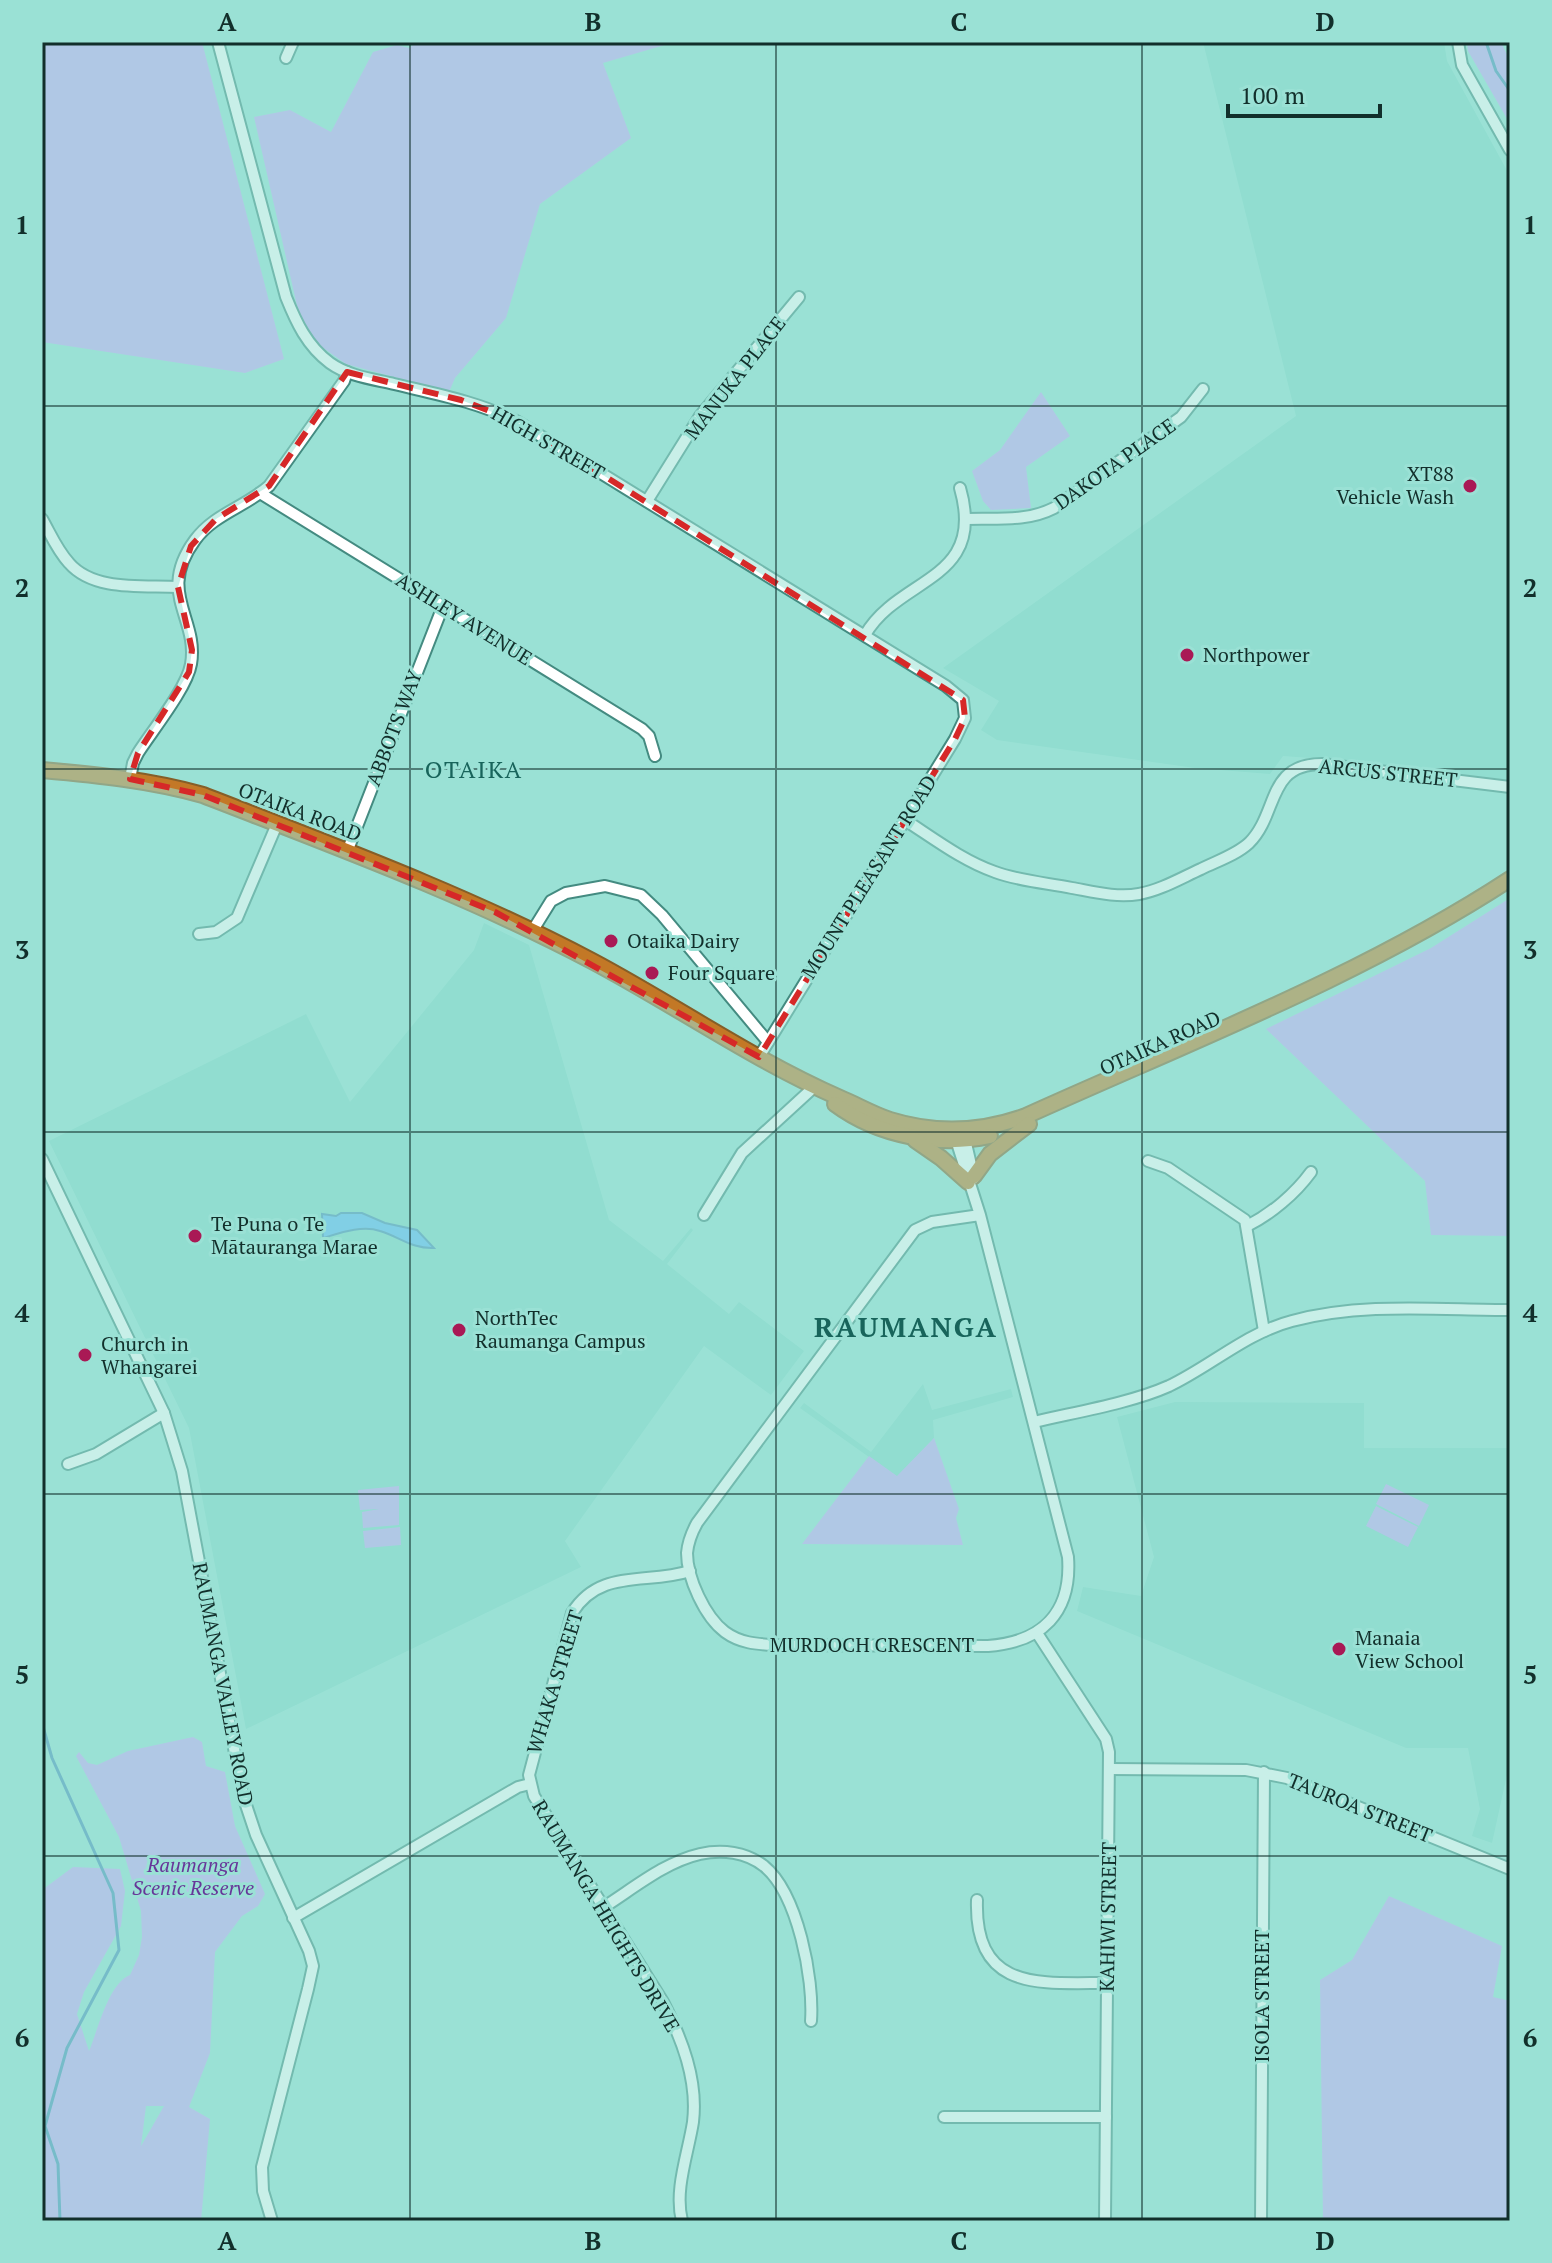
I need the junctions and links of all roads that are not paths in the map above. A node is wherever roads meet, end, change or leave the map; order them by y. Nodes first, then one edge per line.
1 (218, 42) edge
2 (293, 42) edge
3 (1458, 42) edge
4 (286, 58) dead end
5 (1510, 150) edge
6 (799, 297) dead end
7 (347, 372) junction
8 (1203, 389) dead end
9 (960, 488) dead end
10 (260, 493) junction
11 (647, 501) junction
12 (42, 519) edge
13 (966, 519) junction
14 (178, 587) junction
15 (443, 606) junction
16 (865, 635) junction
17 (959, 695) joint
18 (655, 756) dead end
19 (42, 770) edge
20 (130, 779) junction
21 (1510, 787) edge
22 (905, 820) junction
23 (277, 824) junction
24 (347, 852) junction
25 (1510, 879) edge
26 (1510, 889) edge
27 (533, 930) junction
28 (199, 934) dead end
29 (768, 1042) junction
30 (759, 1057) junction
31 (814, 1087) junction
32 (1029, 1124) junction
33 (909, 1136) junction
34 (962, 1137) junction
35 (42, 1159) edge
36 (1148, 1161) dead end
37 (1311, 1172) dead end
38 (972, 1184) junction
39 (704, 1215) dead end
40 (980, 1215) junction
41 (1247, 1226) junction
42 (1510, 1310) edge
43 (1264, 1331) junction
44 (164, 1413) junction
45 (1034, 1422) junction
46 (68, 1464) dead end
47 (690, 1571) junction
48 (1037, 1633) junction
49 (1110, 1769) junction
50 (1264, 1772) junction
51 (530, 1784) junction
52 (1510, 1869) edge
53 (977, 1900) dead end
54 (604, 1907) junction
55 (293, 1918) junction
56 (1107, 1983) junction
57 (811, 2021) dead end
58 (944, 2117) dead end
59 (1106, 2117) junction
60 (272, 2221) edge
61 (682, 2221) edge
62 (1105, 2221) edge
63 (1261, 2221) edge

1 - 7 street, HIGH STREET
2 - 4 street
3 - 5 street
6 - 11 street, MANUKA PLACE
7 - 10 street
7 - 11 street, HIGH STREET
8 - 13 street, DAKOTA PLACE
9 - 13 street
10 - 14 street
10 - 15 street, ASHLEY AVENUE
11 - 16 street, HIGH STREET
12 - 14 street
13 - 16 street
14 - 20 street
15 - 18 street, ASHLEY AVENUE
15 - 24 street, ABBOTS WAY
16 - 17 street, HIGH STREET
17 - 22 street, MOUNT PLEASANT ROAD
19 - 20 highway, OTAIKA ROAD
20 - 23 highway, OTAIKA ROAD
21 - 22 street, ARCUS STREET
22 - 29 street, MOUNT PLEASANT ROAD
23 - 24 highway, OTAIKA ROAD
23 - 28 street
24 - 27 highway, OTAIKA ROAD
25 - 34 highway, OTAIKA ROAD
26 - 32 highway, OTAIKA ROAD
27 - 29 street
27 - 30 highway, OTAIKA ROAD
29 - 30 street, MOUNT PLEASANT ROAD
30 - 31 highway, OTAIKA ROAD
31 - 33 highway, OTAIKA ROAD
31 - 34 highway, OTAIKA ROAD
31 - 39 street
32 - 34 highway, OTAIKA ROAD
32 - 38 highway
33 - 34 highway, OTAIKA ROAD
33 - 38 highway
34 - 38 street
35 - 44 street, RAUMANGA VALLEY ROAD
36 - 41 street
37 - 41 street
38 - 40 street
40 - 45 street
40 - 47 street, MURDOCH CRESCENT
41 - 43 street
42 - 43 street
43 - 45 street
44 - 46 street
44 - 55 street, RAUMANGA VALLEY ROAD
45 - 48 street
47 - 48 street, MURDOCH CRESCENT
47 - 51 street, WHAKA STREET
48 - 49 street, KAHIWI STREET
49 - 50 street, TAUROA STREET
49 - 56 street, KAHIWI STREET
50 - 52 street, TAUROA STREET
50 - 63 street, ISOLA STREET
51 - 54 street, RAUMANGA HEIGHTS DRIVE
51 - 55 street, RAUMANGA HEIGHTS DRIVE
53 - 56 street
54 - 57 street
54 - 61 street, RAUMANGA HEIGHTS DRIVE
55 - 60 street, RAUMANGA VALLEY ROAD
56 - 59 street, KAHIWI STREET
58 - 59 street
59 - 62 street, KAHIWI STREET

